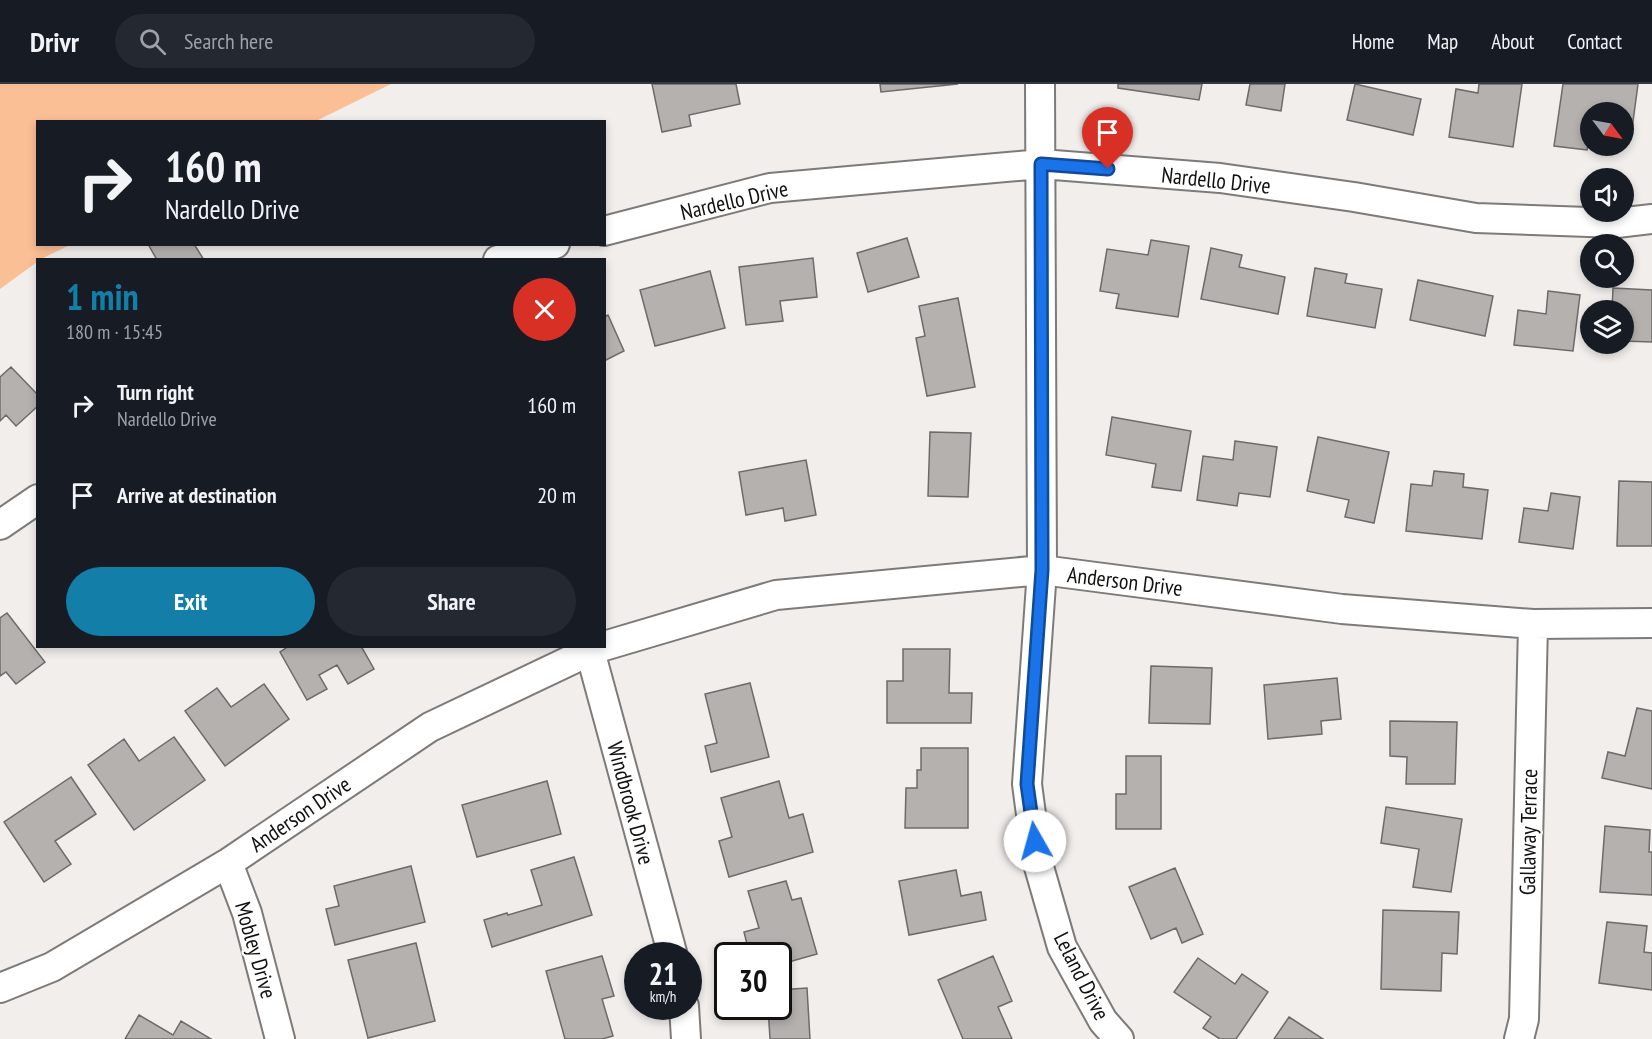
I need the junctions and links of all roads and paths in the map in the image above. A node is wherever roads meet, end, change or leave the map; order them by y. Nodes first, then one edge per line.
1 (1040, 84) edge
2 (1041, 164) junction
3 (1652, 219) edge
4 (606, 230) edge
5 (548, 246) edge
6 (505, 258) edge
7 (36, 500) edge
8 (0, 525) edge
9 (1042, 570) junction
10 (1652, 623) edge
11 (1533, 624) junction
12 (606, 646) edge
13 (599, 648) edge
14 (228, 863) junction
15 (670, 942) edge
16 (0, 988) edge
17 (685, 1020) edge
18 (280, 1039) edge
19 (686, 1039) edge
20 (1119, 1039) edge
21 (1519, 1039) edge

1 - 2 street, Leland Drive
2 - 3 street, Nardello Drive
2 - 4 street, Nardello Drive
2 - 9 street, Leland Drive
5 - 6 street
7 - 8 street
9 - 11 street, Anderson Drive
9 - 12 street, Anderson Drive
9 - 20 street, Leland Drive
10 - 11 street, Anderson Drive
11 - 21 street, Gallaway Terrace
13 - 14 street, Anderson Drive
13 - 15 street, Windbrook Drive
14 - 16 street, Anderson Drive
14 - 18 street, Mobley Drive
17 - 19 street

